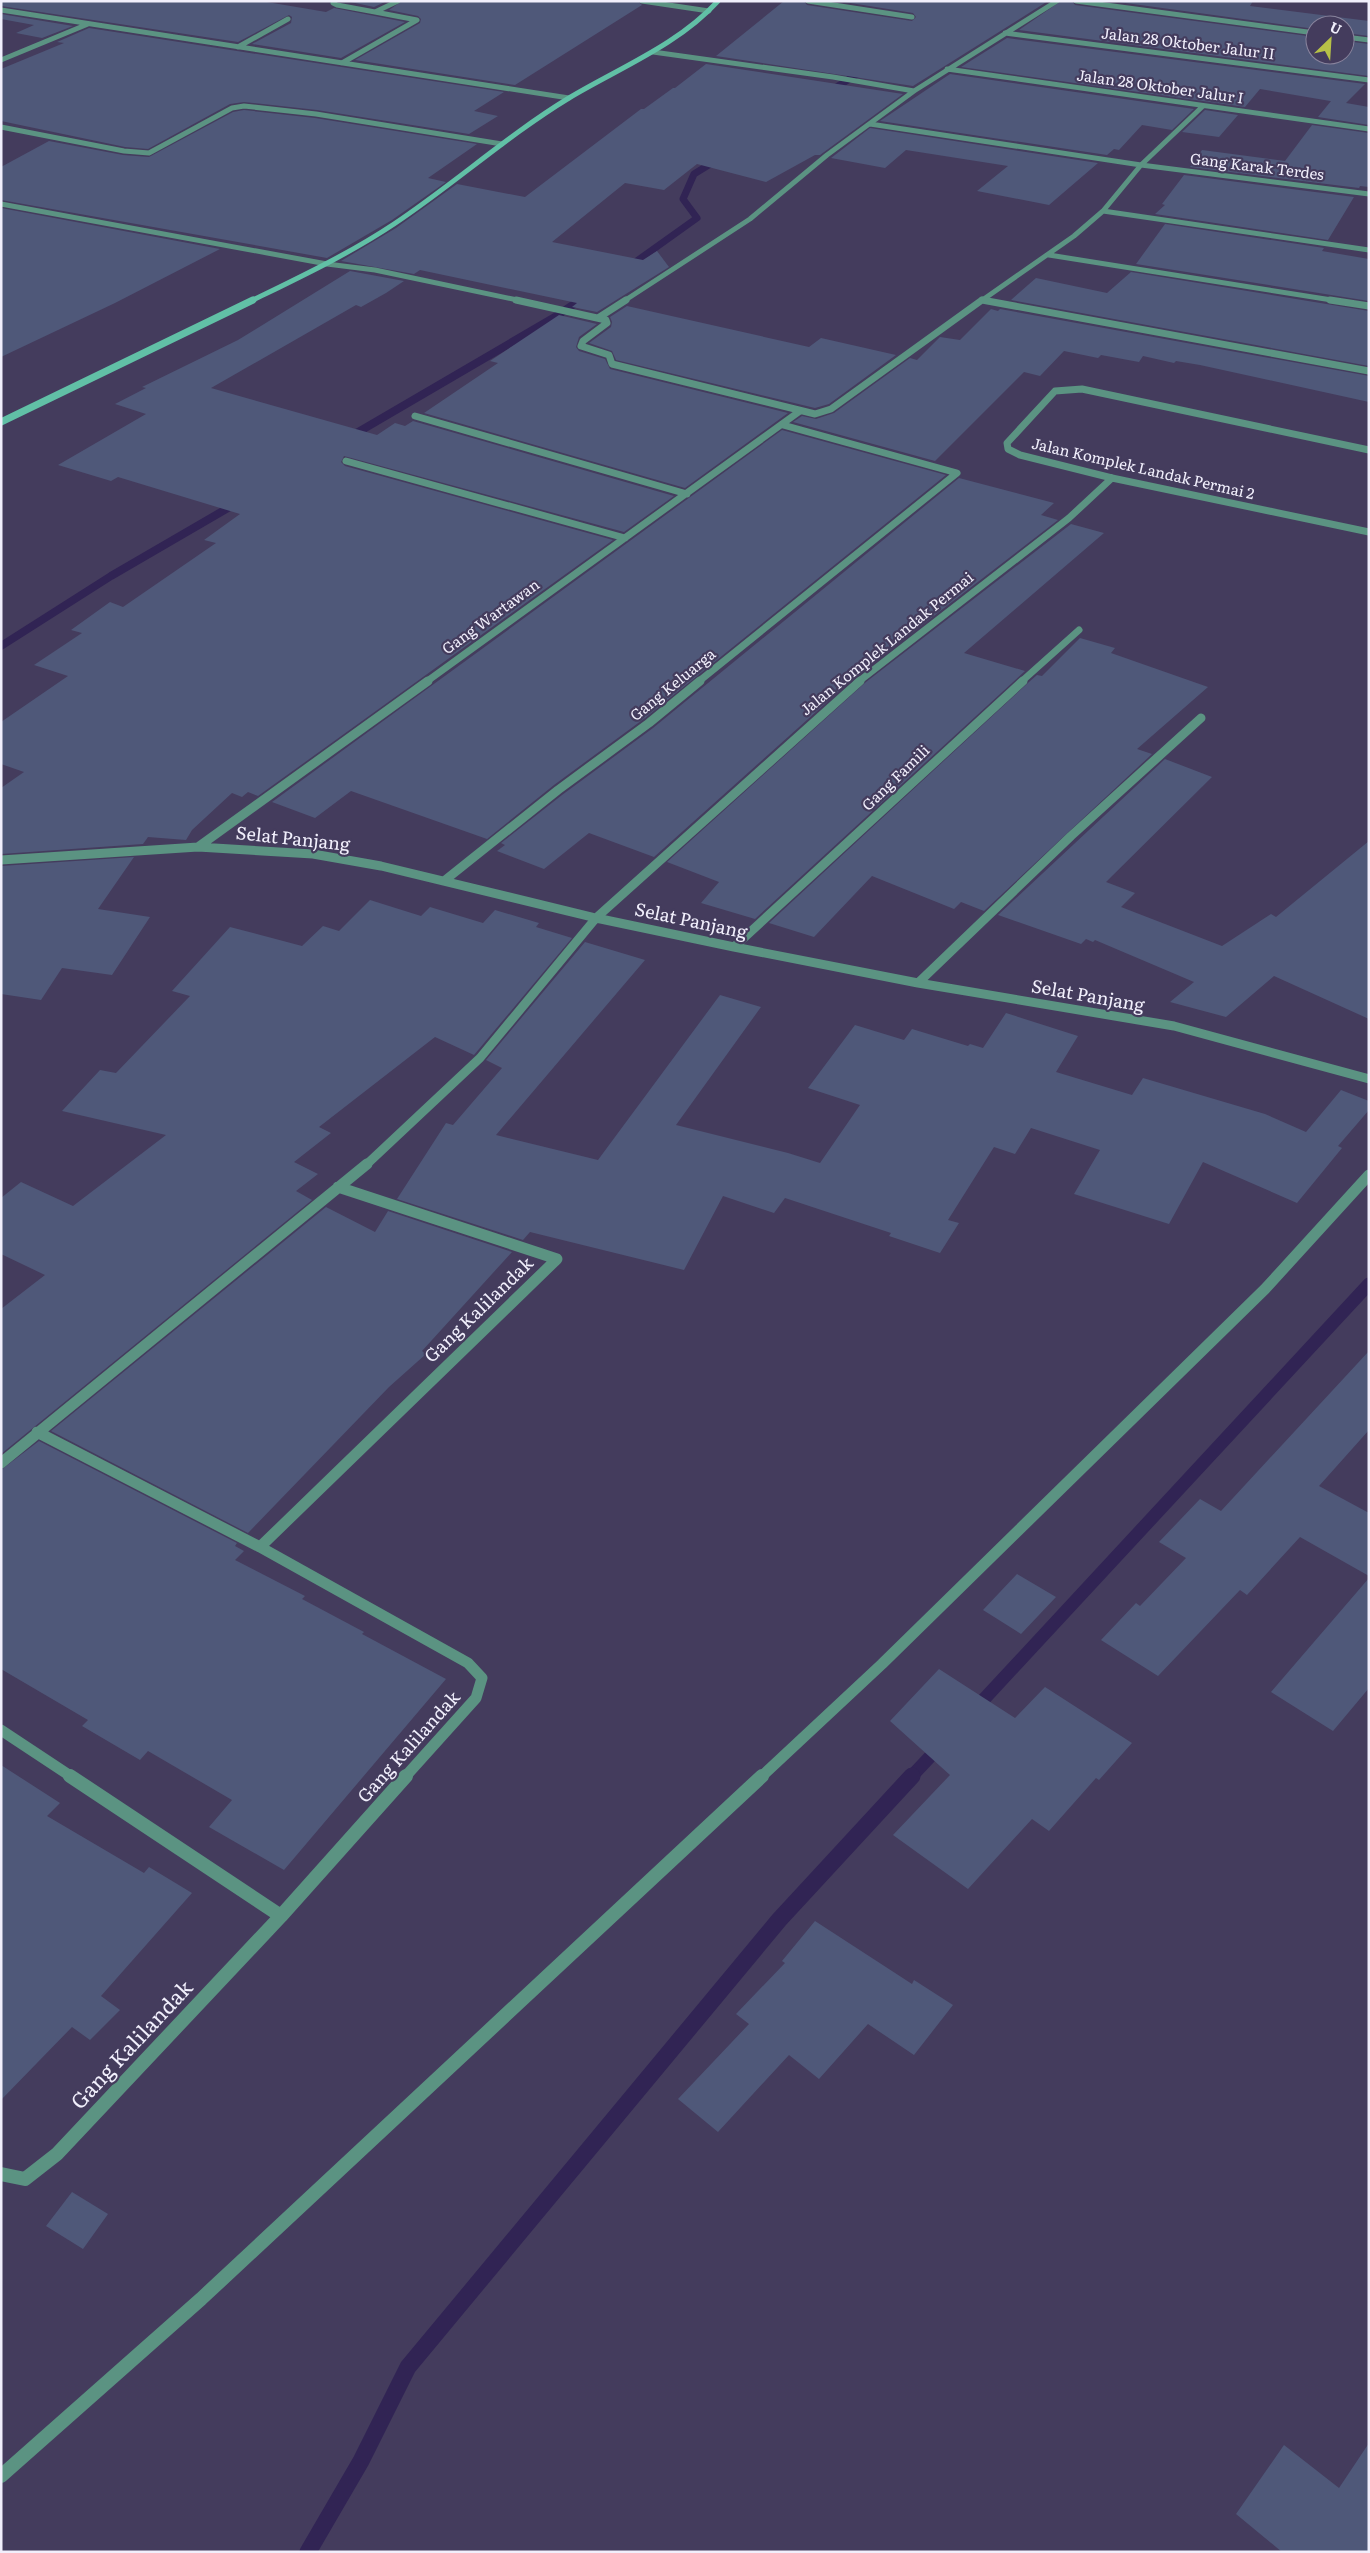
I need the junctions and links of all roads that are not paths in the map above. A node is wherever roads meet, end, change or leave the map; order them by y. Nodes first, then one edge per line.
1 (334, 1) edge
2 (398, 1) edge
3 (642, 1) edge
4 (718, 1) edge
5 (808, 1) edge
6 (1057, 1) edge
7 (1076, 1) edge
8 (1, 10) edge
9 (709, 11) junction
10 (375, 12) junction
11 (912, 17) dead end
12 (288, 19) dead end
13 (89, 23) junction
14 (1005, 33) junction
15 (1305, 33) edge
16 (1355, 38) edge
17 (1369, 40) edge
18 (238, 47) junction
19 (653, 52) junction
20 (1, 60) edge
21 (342, 62) junction
22 (947, 69) junction
23 (1369, 80) edge
24 (914, 90) junction
25 (569, 98) junction
26 (1203, 106) junction
27 (870, 124) junction
28 (1, 127) edge
29 (1369, 129) edge
30 (502, 144) junction
31 (1141, 165) junction
32 (1369, 194) edge
33 (1, 204) edge
34 (1104, 211) junction
35 (1369, 250) edge
36 (1049, 255) junction
37 (327, 264) junction
38 (982, 300) junction
39 (1369, 306) edge
40 (598, 318) junction
41 (1369, 371) edge
42 (800, 411) junction
43 (415, 416) dead end
44 (1, 422) edge
45 (783, 425) junction
46 (1369, 450) edge
47 (346, 461) dead end
48 (1112, 478) junction
49 (687, 494) junction
50 (1369, 532) edge
51 (625, 538) junction
52 (1079, 630) dead end
53 (1201, 718) dead end
54 (198, 847) junction
55 (1, 860) edge
56 (444, 882) junction
57 (596, 918) junction
58 (734, 946) junction
59 (918, 983) junction
60 (1369, 1079) edge
61 (1369, 1175) edge
62 (338, 1187) junction
63 (37, 1432) junction
64 (1, 1463) edge
65 (260, 1547) junction
66 (1, 1730) edge
67 (281, 1916) junction
68 (1, 2174) edge
69 (1, 2476) edge

1 - 10 street
2 - 10 street
3 - 9 street
4 - 9 street
5 - 11 street
6 - 14 street
7 - 15 street
8 - 13 street
9 - 19 street
10 - 21 street
12 - 18 street
13 - 18 street
13 - 20 street
14 - 22 street
14 - 23 street, Jalan 28 Oktober Jalur II
16 - 17 street
18 - 21 street
19 - 24 street
19 - 25 street
21 - 25 street
22 - 24 street
22 - 26 street, Jalan 28 Oktober Jalur I
24 - 27 street
25 - 30 street
26 - 29 street, Jalan 28 Oktober Jalur I
26 - 31 street
27 - 31 street, Gang Karak Terdes
27 - 40 street
28 - 30 street
30 - 37 street
31 - 32 street, Gang Karak Terdes
31 - 34 street
33 - 37 street
34 - 35 street
34 - 36 street
36 - 38 street
36 - 39 street
37 - 40 street
37 - 44 street
38 - 41 street
38 - 42 street
40 - 42 street
42 - 45 street, Gang Wartawan
43 - 49 street
45 - 49 street, Gang Wartawan
45 - 56 street, Gang Keluarga
46 - 48 street, Jalan Komplek Landak Permai 2
47 - 51 street
48 - 50 street, Jalan Komplek Landak Permai 2
48 - 57 street, Jalan Komplek Landak Permai
49 - 51 street, Gang Wartawan
51 - 54 street, Gang Wartawan
52 - 58 street, Gang Famili
53 - 59 street
54 - 55 street, Selat Panjang
54 - 56 street, Selat Panjang
56 - 57 street, Selat Panjang
57 - 58 street, Selat Panjang
57 - 62 street
58 - 59 street, Selat Panjang
59 - 60 street, Selat Panjang
61 - 69 street
62 - 63 street
62 - 65 street, Gang Kalilandak
63 - 64 street
63 - 65 street, Gang Kalilandak
65 - 67 street, Gang Kalilandak
66 - 67 street
67 - 68 street, Gang Kalilandak

